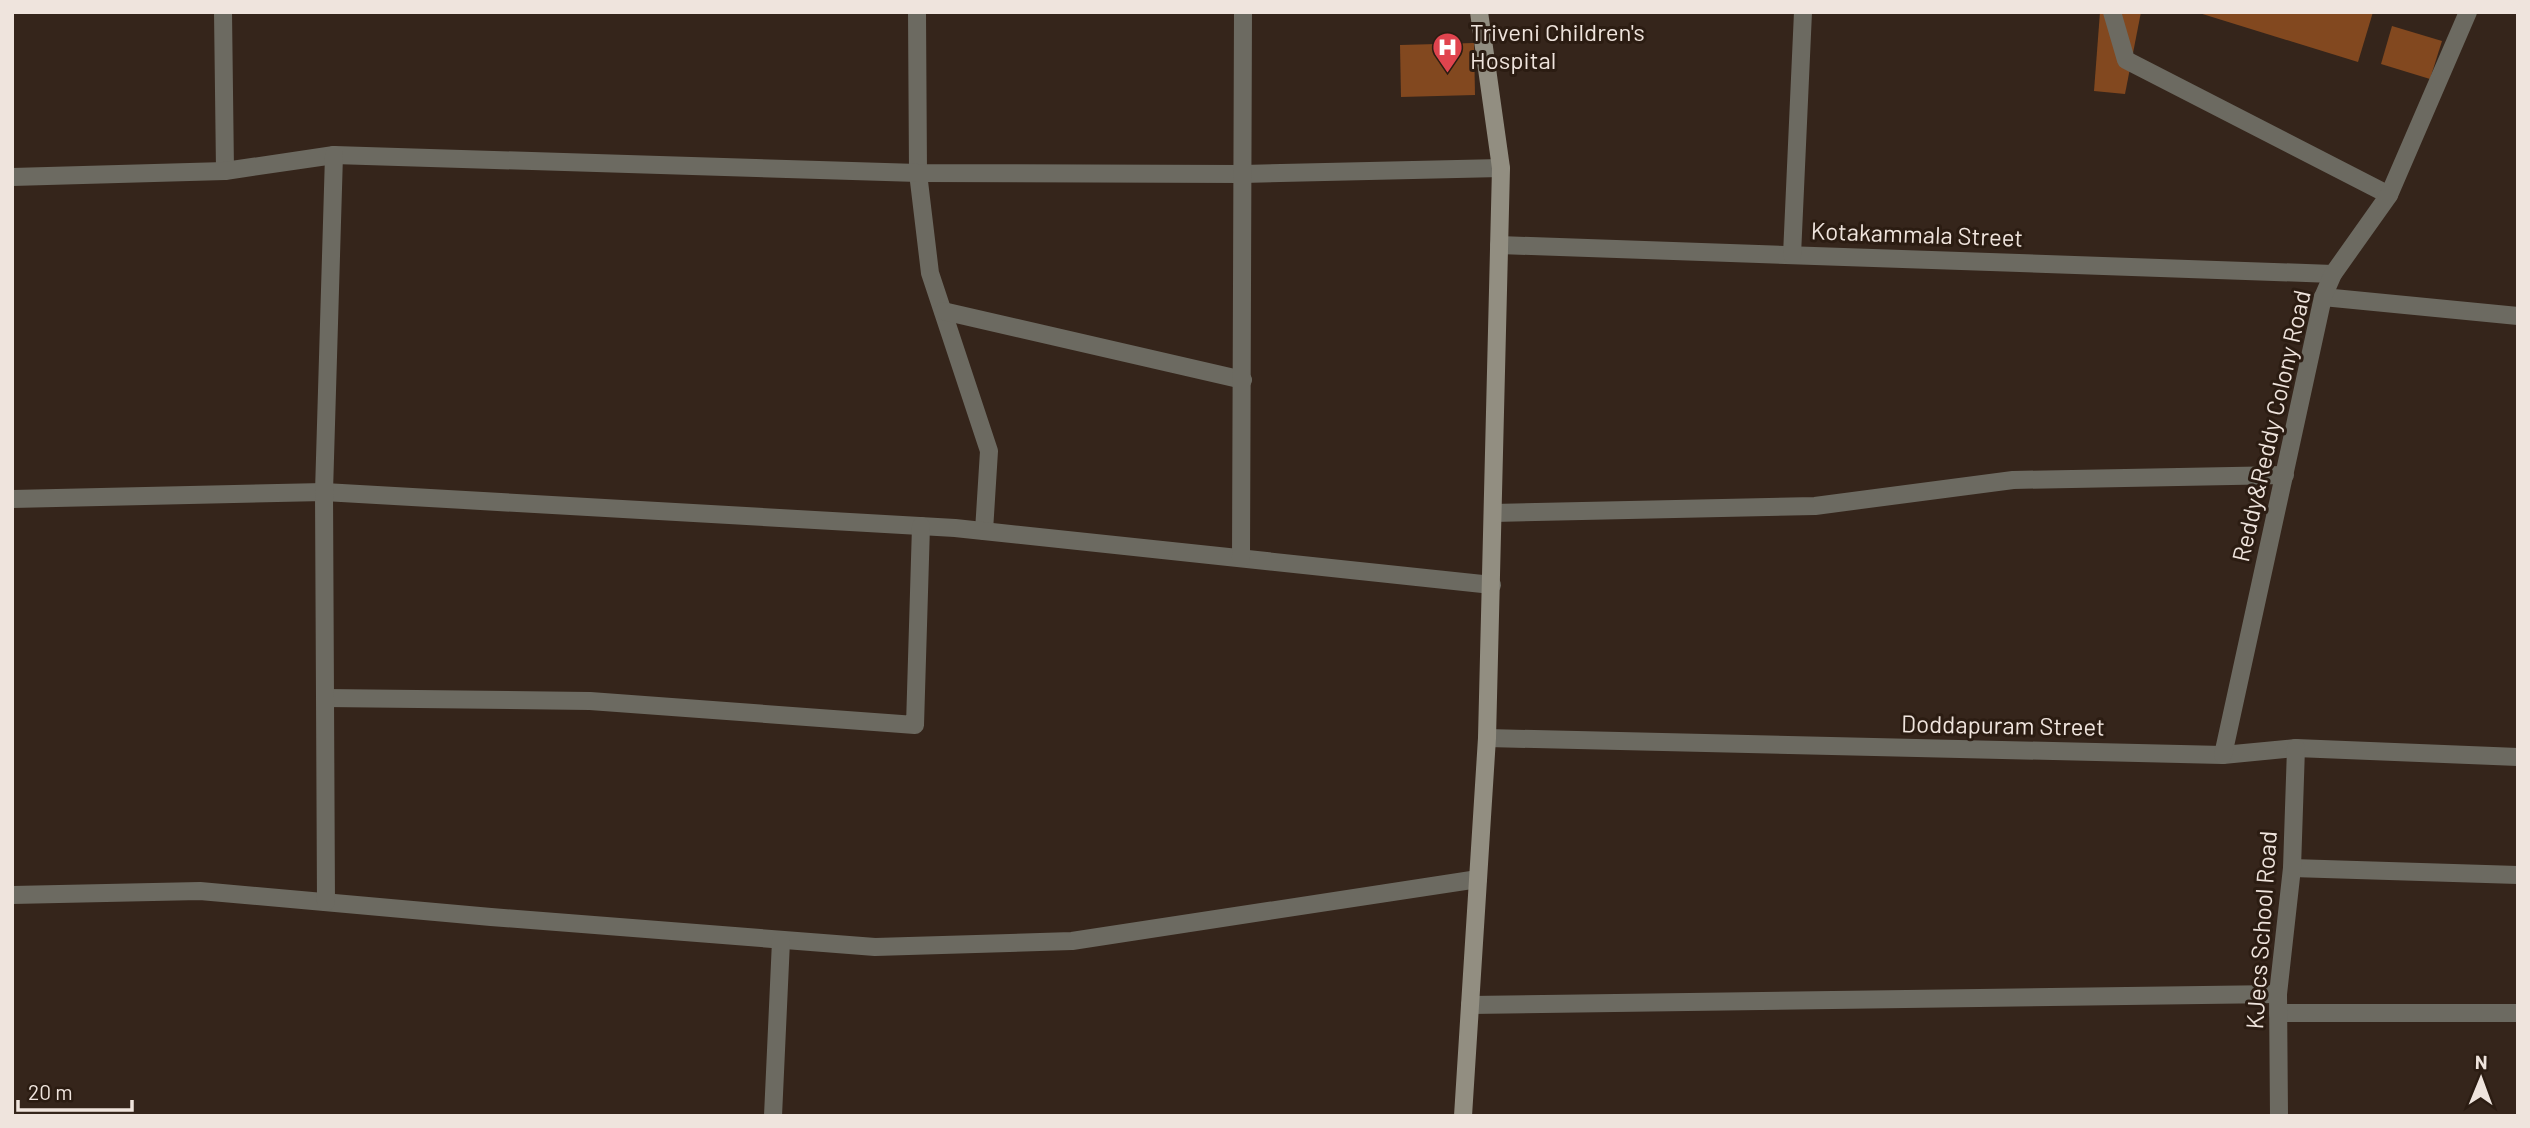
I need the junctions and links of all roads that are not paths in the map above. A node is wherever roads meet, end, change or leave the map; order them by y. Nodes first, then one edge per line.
1 (223, 12) edge
2 (917, 12) edge
3 (1243, 12) edge
4 (1479, 12) edge
5 (1803, 12) edge
6 (2112, 12) edge
7 (2468, 12) edge
8 (334, 155) junction
9 (1501, 168) junction
10 (225, 171) junction
11 (918, 173) junction
12 (1243, 174) junction
13 (12, 177) edge
14 (2389, 195) junction
15 (1499, 245) junction
16 (1792, 255) junction
17 (2333, 274) junction
18 (2323, 296) junction
19 (943, 311) junction
20 (2518, 316) edge
21 (1243, 380) junction
22 (2285, 475) junction
23 (324, 492) junction
24 (12, 499) edge
25 (1493, 513) junction
26 (921, 526) junction
27 (984, 531) junction
28 (1241, 558) junction
29 (1492, 585) junction
30 (325, 698) junction
31 (1487, 738) junction
32 (2296, 748) junction
33 (2224, 755) junction
34 (2518, 757) edge
35 (2292, 868) junction
36 (2518, 875) edge
37 (1478, 879) junction
38 (12, 895) edge
39 (326, 902) junction
40 (781, 941) junction
41 (2278, 995) junction
42 (1470, 1005) junction
43 (2278, 1013) junction
44 (2518, 1013) edge
45 (773, 1116) edge
46 (1463, 1116) edge
47 (2279, 1116) edge

1 - 10 street
2 - 11 street
3 - 12 street
4 - 9 street
5 - 16 street
6 - 14 street
7 - 14 street, Reddy&Reddy Colony Road
8 - 10 street
8 - 11 street
8 - 23 street
9 - 12 street
9 - 15 street
10 - 13 street
11 - 12 street
11 - 19 street
12 - 21 street
14 - 17 street, Reddy&Reddy Colony Road
15 - 16 street, Kotakammala Street
15 - 25 street
16 - 17 street, Kotakammala Street
17 - 18 street, Reddy&Reddy Colony Road
18 - 20 street
18 - 22 street, Reddy&Reddy Colony Road
19 - 21 street
19 - 27 street
21 - 28 street
22 - 25 street
22 - 33 street, Reddy&Reddy Colony Road
23 - 24 street
23 - 26 street
23 - 30 street
25 - 29 street
26 - 27 street
26 - 30 street
27 - 28 street
28 - 29 street
29 - 31 street
30 - 39 street
31 - 33 street, Doddapuram Street
31 - 37 street
32 - 33 street, Doddapuram Street
32 - 34 street, Doddapuram Street
32 - 35 street, KJecs School Road
35 - 36 street
35 - 41 street, KJecs School Road
37 - 40 street
37 - 42 street
38 - 39 street
39 - 40 street
40 - 45 street
41 - 42 street
41 - 43 street, KJecs School Road
42 - 46 street
43 - 44 street
43 - 47 street, KJecs School Road

